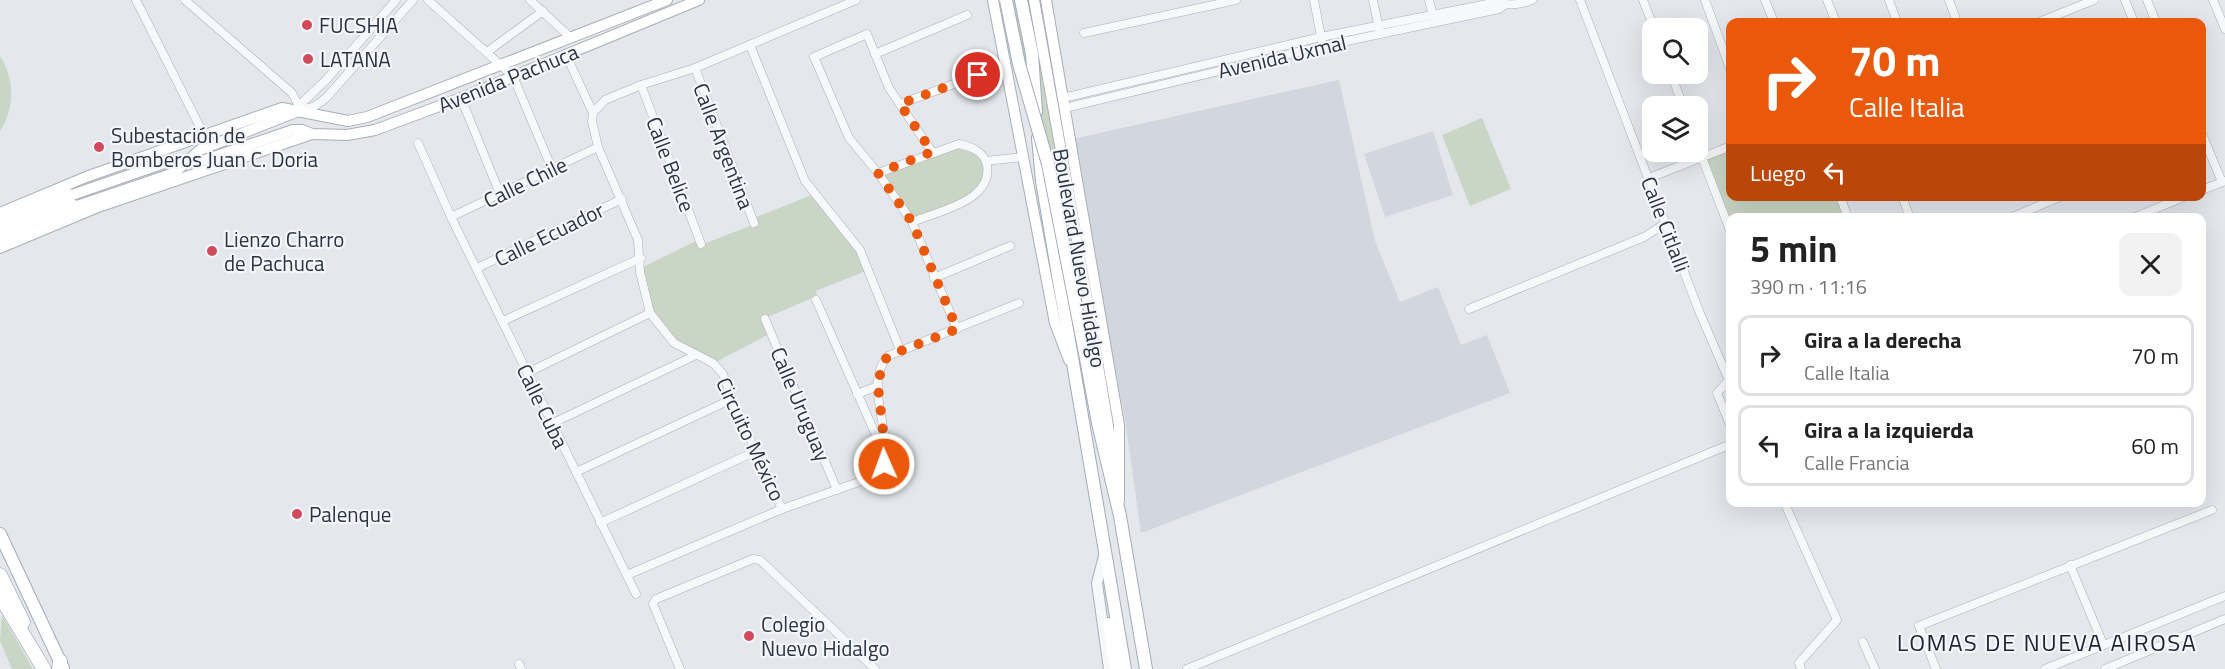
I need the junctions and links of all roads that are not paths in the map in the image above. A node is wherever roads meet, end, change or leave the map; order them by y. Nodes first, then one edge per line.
1 (136, 0) edge
2 (185, 0) edge
3 (396, 0) edge
4 (413, 0) edge
5 (428, 0) edge
6 (530, 0) edge
7 (667, 0) edge
8 (699, 0) edge
9 (856, 0) edge
10 (993, 0) edge
11 (1006, 0) edge
12 (1021, 0) edge
13 (1034, 0) edge
14 (1046, 0) edge
15 (1236, 0) edge
16 (1314, 0) edge
17 (1373, 0) edge
18 (1429, 0) edge
19 (1532, 0) edge
20 (1580, 0) edge
21 (1643, 0) edge
22 (1705, 0) edge
23 (1765, 0) edge
24 (1827, 0) edge
25 (1889, 0) edge
26 (1949, 0) edge
27 (2094, 0) edge
28 (2125, 0) edge
29 (2147, 0) edge
30 (2213, 0) edge
31 (1499, 4) edge
32 (543, 11) junction
33 (967, 15) dead end
34 (1433, 18) junction
35 (1650, 18) edge
36 (1772, 18) edge
37 (1834, 18) edge
38 (1896, 18) edge
39 (1956, 18) edge
40 (2048, 18) edge
41 (2132, 18) edge
42 (2154, 18) edge
43 (1378, 25) junction
44 (2225, 29) edge
45 (1084, 33) dead end
46 (1380, 34) junction
47 (1321, 37) junction
48 (571, 38) junction
49 (750, 45) junction
50 (1323, 46) junction
51 (1044, 51) junction
52 (487, 52) junction
53 (875, 54) junction
54 (1726, 57) edge
55 (568, 59) dead end
56 (501, 65) junction
57 (694, 68) junction
58 (978, 75) dead end
59 (513, 76) junction
60 (1060, 80) junction
61 (641, 85) junction
62 (461, 98) junction
63 (1064, 103) junction
64 (900, 104) junction
65 (301, 110) junction
66 (593, 113) junction
67 (312, 134) junction
68 (204, 135) junction
69 (2206, 143) edge
70 (418, 144) dead end
71 (598, 147) junction
72 (1726, 148) edge
73 (932, 152) junction
74 (1708, 156) edge
75 (1023, 157) junction
76 (188, 160) junction
77 (986, 161) junction
78 (1691, 162) edge
79 (1704, 162) edge
80 (552, 169) junction
81 (878, 173) junction
82 (1648, 178) junction
83 (2223, 181) edge
84 (2206, 188) edge
85 (500, 194) junction
86 (622, 199) junction
87 (2050, 201) edge
88 (2174, 201) edge
89 (71, 202) junction
90 (0, 213) edge
91 (2022, 213) edge
92 (2145, 213) edge
93 (451, 217) junction
94 (1726, 220) edge
95 (912, 222) junction
96 (754, 223) dead end
97 (1666, 223) junction
98 (0, 225) edge
99 (0, 238) edge
100 (701, 244) dead end
101 (1010, 246) dead end
102 (0, 248) edge
103 (640, 258) junction
104 (477, 268) junction
105 (934, 278) junction
106 (816, 300) dead end
107 (1019, 303) dead end
108 (1469, 309) dead end
109 (650, 313) junction
110 (765, 319) dead end
111 (503, 321) junction
112 (957, 329) junction
113 (901, 352) junction
114 (696, 355) junction
115 (1073, 368) junction
116 (1726, 372) edge
117 (527, 373) junction
118 (1726, 385) edge
119 (878, 386) junction
120 (857, 394) junction
121 (732, 399) junction
122 (1726, 414) edge
123 (551, 424) junction
124 (1726, 446) edge
125 (756, 451) junction
126 (886, 458) junction
127 (576, 472) junction
128 (837, 490) junction
129 (1786, 507) edge
130 (782, 509) junction
131 (2212, 510) dead end
132 (1120, 516) junction
133 (600, 523) junction
134 (0, 534) edge
135 (1105, 552) junction
136 (2070, 565) junction
137 (0, 575) edge
138 (627, 575) junction
139 (636, 594) dead end
140 (0, 596) edge
141 (2225, 596) edge
142 (2225, 619) edge
143 (1863, 642) dead end
144 (2103, 644) junction
145 (30, 647) junction
146 (61, 666) edge
147 (44, 669) edge
148 (680, 669) edge
149 (874, 669) edge
150 (1109, 669) edge
151 (1116, 669) edge
152 (1125, 669) edge
153 (1146, 669) edge
154 (1187, 669) edge
155 (1801, 669) edge
156 (1875, 669) edge
157 (1936, 669) edge
158 (2044, 669) edge
159 (2104, 669) edge

1 - 68 street
2 - 65 street
3 - 65 street
4 - 65 street
5 - 52 street
6 - 32 street
7 - 48 main road, Avenida Pachuca
8 - 59 main road, Avenida Pachuca
9 - 49 street
10 - 75 main road, Boulevard Nuevo Hidalgo
11 - 132 main road, Boulevard Nuevo Hidalgo, bridge
12 - 115 main road, Boulevard Nuevo Hidalgo
13 - 51 main road, Boulevard Nuevo Hidalgo
14 - 60 main road
15 - 45 street
16 - 47 street
17 - 43 street
18 - 34 street
19 - 31 street, Avenida Uxmal
20 - 82 street, Calle Citlalli
21 - 35 street
22 - 54 street
23 - 36 street
24 - 37 street
25 - 38 street
26 - 39 street
27 - 40 street
28 - 41 street
29 - 42 street
30 - 44 street
31 - 34 street, Avenida Uxmal
32 - 48 street
32 - 52 street
33 - 53 street
34 - 43 street, Avenida Uxmal
34 - 46 street, Avenida Uxmal
43 - 46 street
43 - 47 street, Avenida Uxmal
46 - 50 street, Avenida Uxmal
47 - 50 street
47 - 63 street, Avenida Uxmal
48 - 56 main road, Avenida Pachuca
49 - 57 street
49 - 113 street
50 - 63 street, Avenida Uxmal
51 - 60 main road
51 - 132 main road, Boulevard Nuevo Hidalgo
52 - 56 street
53 - 64 street
53 - 81 street
55 - 66 street, Circuito México
56 - 59 street
56 - 65 main road, Avenida Pachuca
57 - 61 street
57 - 96 street, Calle Argentina
58 - 64 street
59 - 62 main road, Avenida Pachuca
59 - 80 street
60 - 63 main road
61 - 66 street
61 - 100 street, Calle Belice
62 - 67 main road, Avenida Pachuca
62 - 85 street
63 - 132 main road
64 - 73 street
65 - 67 main road
65 - 68 main road, Avenida Pachuca
65 - 76 main road
66 - 71 street, Circuito México
67 - 76 main road, Avenida Pachuca
67 - 102 main road
68 - 90 main road, Avenida Pachuca
69 - 83 street
70 - 93 street, Calle Cuba
71 - 80 street, Calle Chile
71 - 86 street, Circuito México
72 - 74 street
73 - 77 street
73 - 81 street
75 - 77 street
75 - 115 main road, Boulevard Nuevo Hidalgo
76 - 89 main road
77 - 95 street
78 - 82 street
79 - 94 street
80 - 85 street, Calle Chile
81 - 95 street
82 - 97 street, Calle Citlalli
83 - 84 street
85 - 93 street, Calle Chile
86 - 103 street, Circuito México
86 - 104 street, Calle Ecuador
87 - 91 street
88 - 92 street
89 - 98 highway
89 - 99 highway
93 - 104 street, Calle Cuba
95 - 105 street
97 - 108 street
97 - 116 street, Calle Citlalli
101 - 105 street
103 - 109 street, Circuito México
103 - 111 street
104 - 111 street, Calle Cuba
105 - 112 street
106 - 120 street
107 - 112 street
109 - 114 street, Circuito México
109 - 117 street
110 - 128 street, Calle Uruguay
111 - 117 street, Calle Cuba
112 - 113 street
113 - 119 street
114 - 121 street, Circuito México
114 - 123 street
115 - 135 main road, Boulevard Nuevo Hidalgo
117 - 123 street, Calle Cuba
118 - 122 street
119 - 120 street
119 - 126 street
120 - 126 street
121 - 125 street, Circuito México
121 - 127 street
123 - 127 street, Calle Cuba
124 - 154 street
125 - 130 street, Circuito México
125 - 133 street
126 - 128 street, Circuito México
127 - 133 street, Calle Cuba
128 - 130 street, Circuito México
129 - 155 street
130 - 138 street
131 - 136 street
132 - 153 main road, Boulevard Nuevo Hidalgo
133 - 138 street, Calle Cuba
134 - 146 main road
135 - 150 street
135 - 151 main road
135 - 152 main road, Boulevard Nuevo Hidalgo
136 - 144 street
136 - 157 street
137 - 145 highway
138 - 139 street, Calle Cuba
140 - 145 highway
141 - 144 street
142 - 159 street
143 - 156 street
144 - 158 street
145 - 147 highway
148 - 149 street

